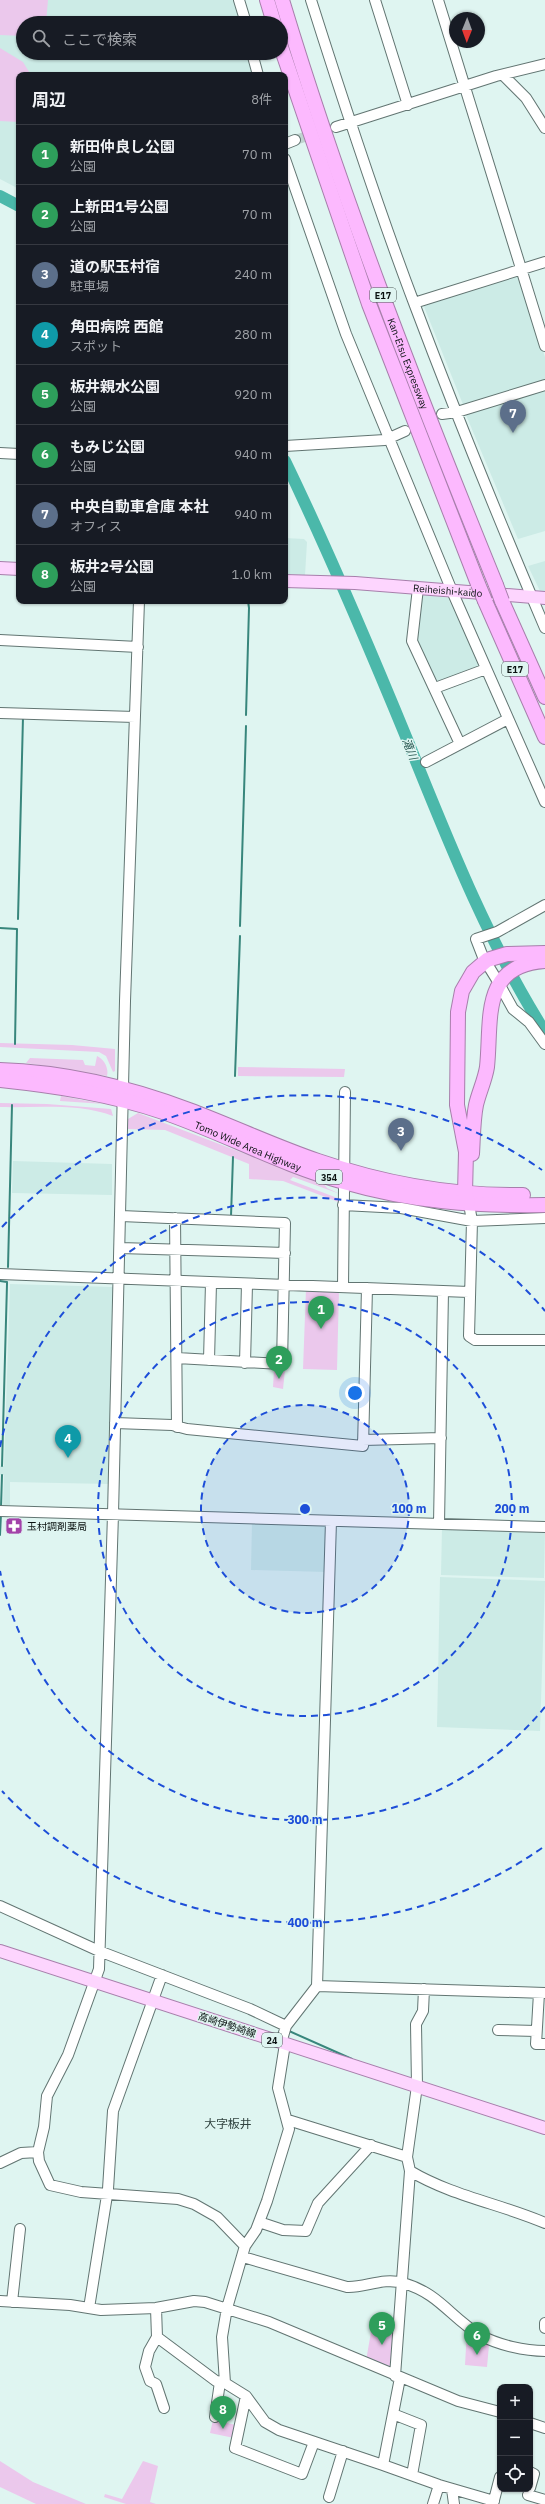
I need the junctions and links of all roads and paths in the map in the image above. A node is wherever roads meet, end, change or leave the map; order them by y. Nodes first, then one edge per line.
1 (239, 0) edge
2 (266, 0) edge
3 (282, 0) edge
4 (311, 0) edge
5 (375, 0) edge
6 (438, 0) edge
7 (244, 16) edge
8 (272, 16) edge
9 (287, 16) edge
10 (288, 18) edge
11 (254, 60) edge
12 (285, 60) edge
13 (545, 64) edge
14 (257, 72) edge
15 (503, 75) junction
16 (464, 86) junction
17 (408, 105) junction
18 (350, 122) junction
19 (336, 127) dead end
20 (545, 128) edge
21 (295, 140) tunnel mouth
22 (288, 143) edge
23 (288, 168) edge
24 (545, 262) edge
25 (521, 270) junction
26 (414, 303) junction
27 (545, 346) edge
28 (545, 385) edge
29 (457, 412) junction
30 (442, 414) dead end
31 (405, 431) dead end
32 (390, 438) junction
33 (288, 446) edge
34 (0, 454) edge
35 (16, 454) edge
36 (0, 568) edge
37 (16, 569) edge
38 (288, 581) edge
39 (418, 588) junction
40 (452, 591) junction
41 (532, 597) junction
42 (545, 598) edge
43 (139, 604) edge
44 (545, 628) edge
45 (0, 640) edge
46 (138, 647) junction
47 (486, 669) junction
48 (434, 688) junction
49 (545, 697) edge
50 (0, 713) edge
51 (135, 717) junction
52 (508, 719) junction
53 (545, 738) edge
54 (460, 744) junction
55 (426, 762) dead end
56 (542, 788) edge
57 (545, 802) edge
58 (545, 905) edge
59 (545, 953) edge
60 (518, 959) junction
61 (486, 961) junction
62 (545, 961) edge
63 (500, 984) junction
64 (545, 1044) edge
65 (0, 1070) edge
66 (0, 1080) edge
67 (345, 1092) dead end
68 (123, 1095) junction
69 (343, 1176) junction
70 (545, 1195) edge
71 (468, 1197) junction
72 (343, 1205) junction
73 (545, 1205) edge
74 (121, 1216) junction
75 (175, 1218) junction
76 (545, 1218) edge
77 (472, 1221) junction
78 (120, 1248) junction
79 (176, 1250) junction
80 (285, 1253) junction
81 (0, 1274) edge
82 (119, 1280) junction
83 (176, 1281) junction
84 (211, 1283) junction
85 (247, 1284) junction
86 (283, 1285) junction
87 (343, 1287) junction
88 (367, 1288) junction
89 (443, 1291) junction
90 (469, 1292) junction
91 (545, 1340) edge
92 (177, 1358) junction
93 (209, 1360) junction
94 (245, 1362) junction
95 (115, 1423) junction
96 (177, 1427) junction
97 (441, 1438) junction
98 (363, 1440) junction
99 (0, 1511) edge
100 (113, 1514) junction
101 (331, 1521) junction
102 (439, 1524) junction
103 (545, 1527) edge
104 (0, 1906) edge
105 (0, 1951) edge
106 (99, 1951) junction
107 (162, 1975) junction
108 (94, 1982) junction
109 (318, 1986) junction
110 (424, 1989) junction
111 (542, 1993) edge
112 (153, 2001) junction
113 (286, 2026) junction
114 (498, 2030) dead end
115 (536, 2031) junction
116 (283, 2043) junction
117 (545, 2044) edge
118 (417, 2086) junction
119 (288, 2120) junction
120 (545, 2128) edge
121 (371, 2145) junction
122 (38, 2152) junction
123 (407, 2157) junction
124 (0, 2163) edge
125 (410, 2171) junction
126 (107, 2194) junction
127 (259, 2222) junction
128 (545, 2223) edge
129 (20, 2229) dead end
130 (245, 2246) junction
131 (243, 2257) junction
132 (401, 2282) junction
133 (0, 2301) edge
134 (12, 2302) junction
135 (89, 2308) junction
136 (156, 2308) junction
137 (227, 2308) junction
138 (545, 2323) edge
139 (545, 2328) edge
140 (157, 2337) junction
141 (545, 2351) edge
142 (398, 2377) junction
143 (222, 2383) junction
144 (246, 2396) junction
145 (164, 2408) dead end
146 (497, 2411) edge
147 (393, 2414) junction
148 (214, 2417) dead end
149 (533, 2424) edge
150 (545, 2428) edge
151 (314, 2442) junction
152 (343, 2451) junction
153 (383, 2465) junction
154 (412, 2475) junction
155 (439, 2485) junction
156 (452, 2489) junction
157 (497, 2490) edge
158 (529, 2494) edge
159 (330, 2497) dead end
160 (545, 2500) edge
161 (494, 2502) edge
162 (433, 2504) edge
163 (454, 2504) edge

1 - 7 street
2 - 8 highway
3 - 9 highway, Kan-Etsu Expressway / E17, bridge
4 - 18 street
5 - 17 street
6 - 16 street
10 - 49 highway, Kan-Etsu Expressway / E17, bridge
11 - 14 street
12 - 53 highway, Kan-Etsu Expressway / E17, bridge
13 - 15 street
15 - 16 street
15 - 20 street
16 - 17 street
16 - 25 street
17 - 18 street
18 - 19 street
18 - 26 street
21 - 22 street
23 - 32 street
24 - 25 street
25 - 26 street
25 - 27 street
26 - 29 street
28 - 29 street
29 - 30 street
29 - 41 street
31 - 32 street
32 - 33 street
32 - 40 street
34 - 35 street
36 - 37 main road
38 - 39 main road, Reiheishi-kaido
39 - 40 main road, Reiheishi-kaido
39 - 48 street
40 - 41 main road, Reiheishi-kaido
40 - 47 street
41 - 42 main road, Reiheishi-kaido
41 - 44 street
43 - 46 street
45 - 46 street
46 - 51 street
47 - 48 street
47 - 52 street
48 - 54 street
50 - 51 street
51 - 68 street
52 - 54 street
52 - 56 street
54 - 55 street
56 - 57 street
58 - 61 street
59 - 60 highway
60 - 61 highway
60 - 62 highway
60 - 63 highway
61 - 63 street
61 - 71 highway
63 - 64 street
63 - 71 highway
65 - 68 highway, Tomo Wide Area Highway / 354
66 - 68 highway, Tomo Wide Area Highway / 354
67 - 69 street
68 - 69 highway, Tomo Wide Area Highway / 354
68 - 74 street
69 - 71 highway, Tomo Wide Area Highway / 354
69 - 72 street
70 - 71 highway, Tomo Wide Area Highway / 354
71 - 73 highway, Tomo Wide Area Highway / 354
71 - 77 street
72 - 77 street
72 - 87 street
74 - 75 street
74 - 78 street
75 - 79 street
75 - 80 street
76 - 77 street
77 - 90 street
78 - 79 street
78 - 82 street
79 - 80 street
79 - 83 street
80 - 86 street
81 - 82 street
82 - 83 street
82 - 95 street
83 - 84 street
83 - 92 street
84 - 85 street
84 - 93 street
85 - 86 street
85 - 94 street
86 - 87 street
86 - 94 street
87 - 88 street
88 - 89 street
88 - 98 street
89 - 90 street
89 - 97 street
90 - 91 street
92 - 93 street
92 - 96 street
93 - 94 street
95 - 96 street
95 - 100 street
96 - 98 street
97 - 98 street
97 - 102 street
99 - 100 street
100 - 101 street
100 - 106 street
101 - 102 street
101 - 109 street
102 - 103 street
104 - 106 street
105 - 108 main road, 高崎伊勢崎線 / 24
106 - 107 street
106 - 108 street
107 - 112 street
107 - 113 street
108 - 112 main road, 高崎伊勢崎線 / 24
108 - 122 street
109 - 110 street
109 - 113 street
110 - 111 street
110 - 118 street
111 - 115 street
112 - 116 main road, 高崎伊勢崎線 / 24
112 - 126 street
113 - 116 street
114 - 115 street
115 - 117 street
116 - 118 main road, 高崎伊勢崎線 / 24
116 - 119 street
118 - 120 main road, 高崎伊勢崎線 / 24
118 - 123 street
119 - 121 street
119 - 127 street
121 - 123 street
121 - 127 street
122 - 124 street
122 - 126 street
123 - 125 street
125 - 128 street
125 - 132 street
126 - 130 street
126 - 135 street
127 - 130 street
129 - 134 street
130 - 131 street
131 - 132 street
131 - 137 street
132 - 141 street
132 - 142 street
133 - 134 street
134 - 135 street
135 - 136 street
136 - 137 street
136 - 140 street
137 - 142 street
137 - 143 street
138 - 139 street
140 - 143 street
140 - 145 street
142 - 146 street
142 - 147 street
143 - 144 street
143 - 148 street
144 - 151 street
144 - 151 street
147 - 153 street
147 - 154 street
149 - 150 street
151 - 152 street
152 - 153 street
152 - 159 street
153 - 154 street
154 - 155 street
155 - 156 street
155 - 162 street
156 - 161 street
156 - 163 street
157 - 161 street
158 - 160 street

